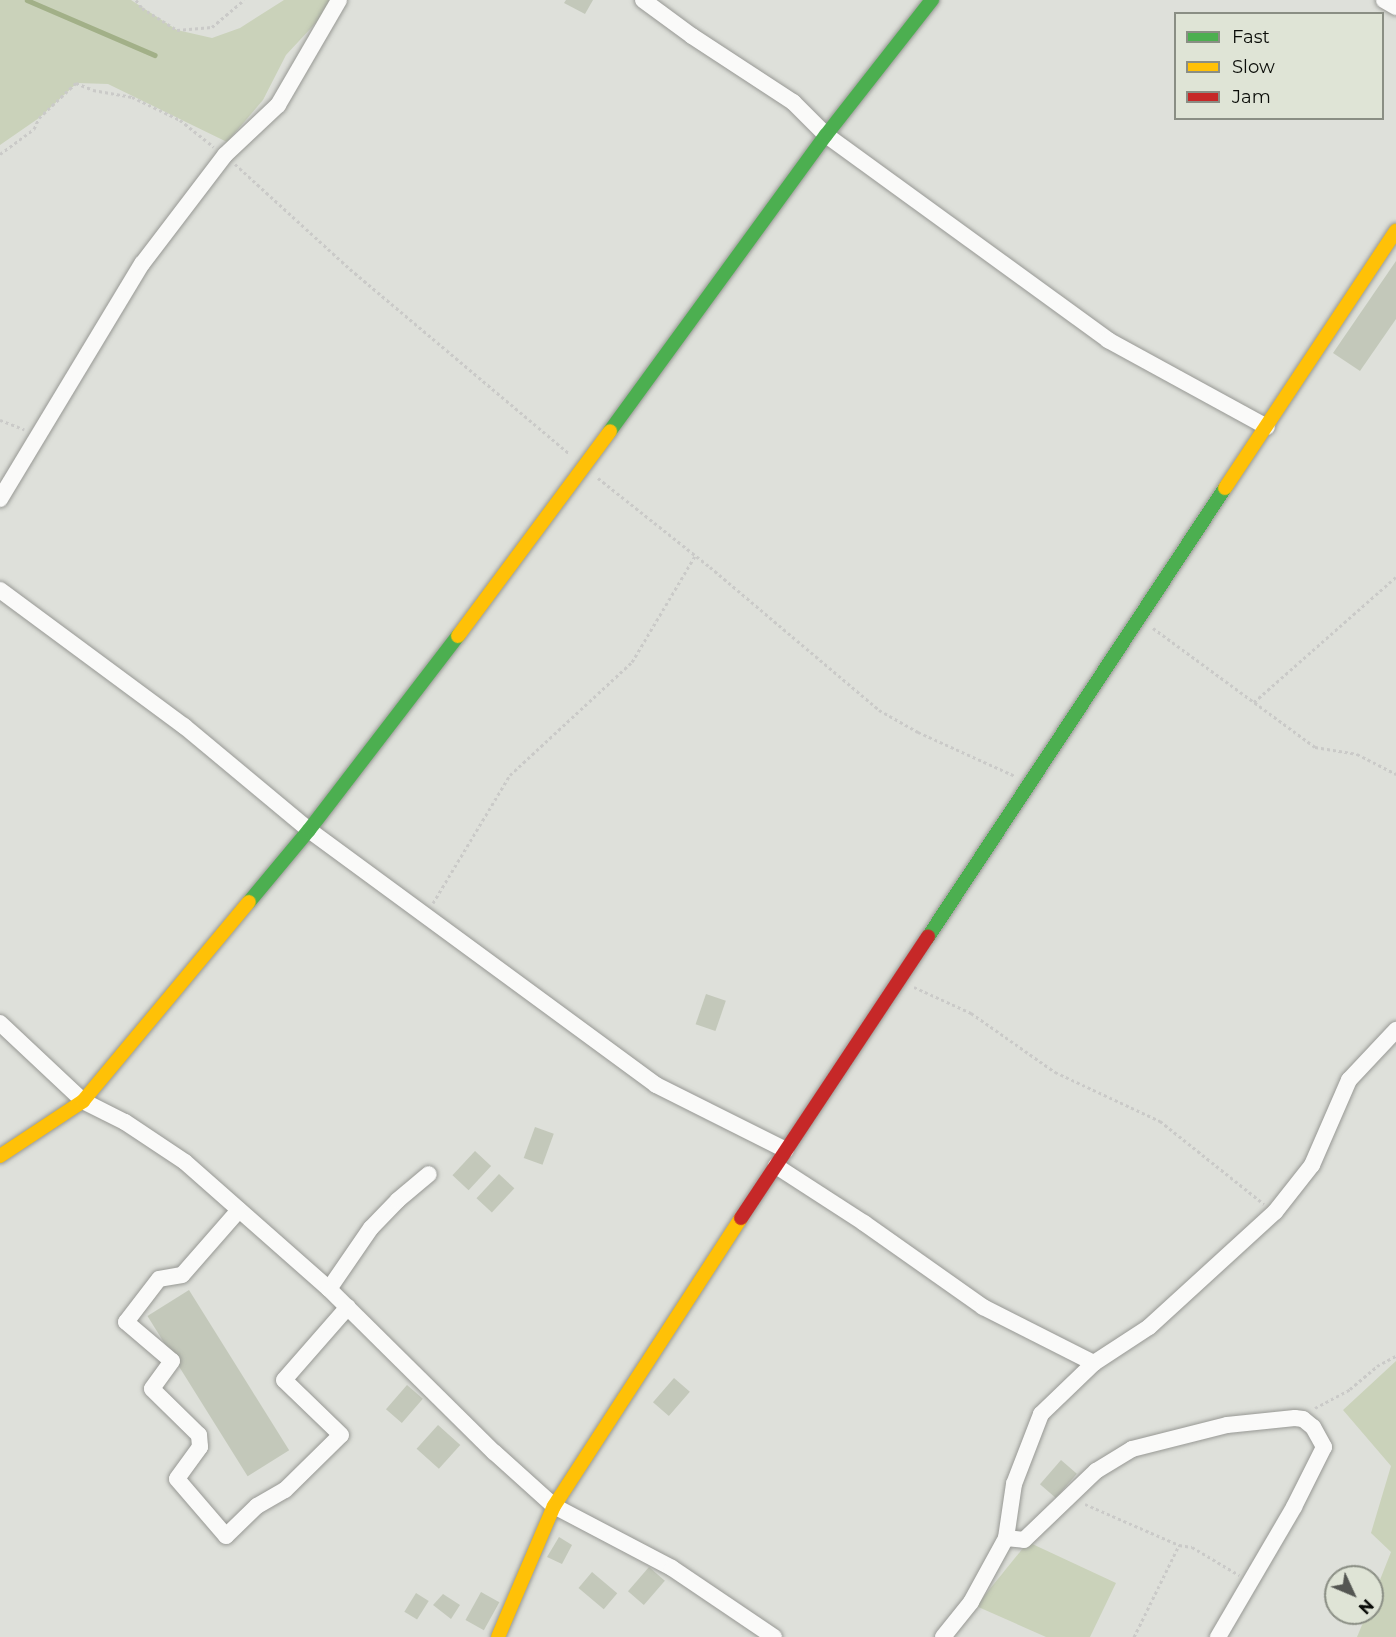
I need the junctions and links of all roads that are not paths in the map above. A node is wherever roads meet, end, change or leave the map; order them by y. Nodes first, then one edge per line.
1 (339, 0) edge
2 (643, 0) edge
3 (932, 0) edge
4 (1384, 0) edge
5 (1396, 7) edge
6 (826, 135) junction
7 (1396, 231) edge
8 (1267, 427) junction
9 (0, 499) edge
10 (0, 591) edge
11 (309, 830) junction
12 (0, 1023) edge
13 (1396, 1030) edge
14 (83, 1101) junction
15 (786, 1150) junction
16 (0, 1156) edge
17 (777, 1166) junction
18 (429, 1174) dead end
19 (239, 1210) junction
20 (329, 1288) junction
21 (348, 1308) junction
22 (1094, 1363) junction
23 (554, 1506) junction
24 (1006, 1538) junction
25 (498, 1637) edge
26 (774, 1637) edge
27 (943, 1637) edge
28 (1218, 1637) edge

1 - 9 street
2 - 6 street
3 - 6 street
4 - 5 street
6 - 8 street
6 - 11 street
7 - 8 street
8 - 15 street
10 - 11 street
11 - 14 street
11 - 15 street
12 - 14 street
13 - 22 street
14 - 16 street
14 - 19 street
15 - 17 street
17 - 22 street
17 - 23 street
18 - 20 street
19 - 20 street
19 - 21 street
20 - 21 street
21 - 23 street
22 - 24 street
23 - 25 street
23 - 26 street
24 - 27 street
24 - 28 street

